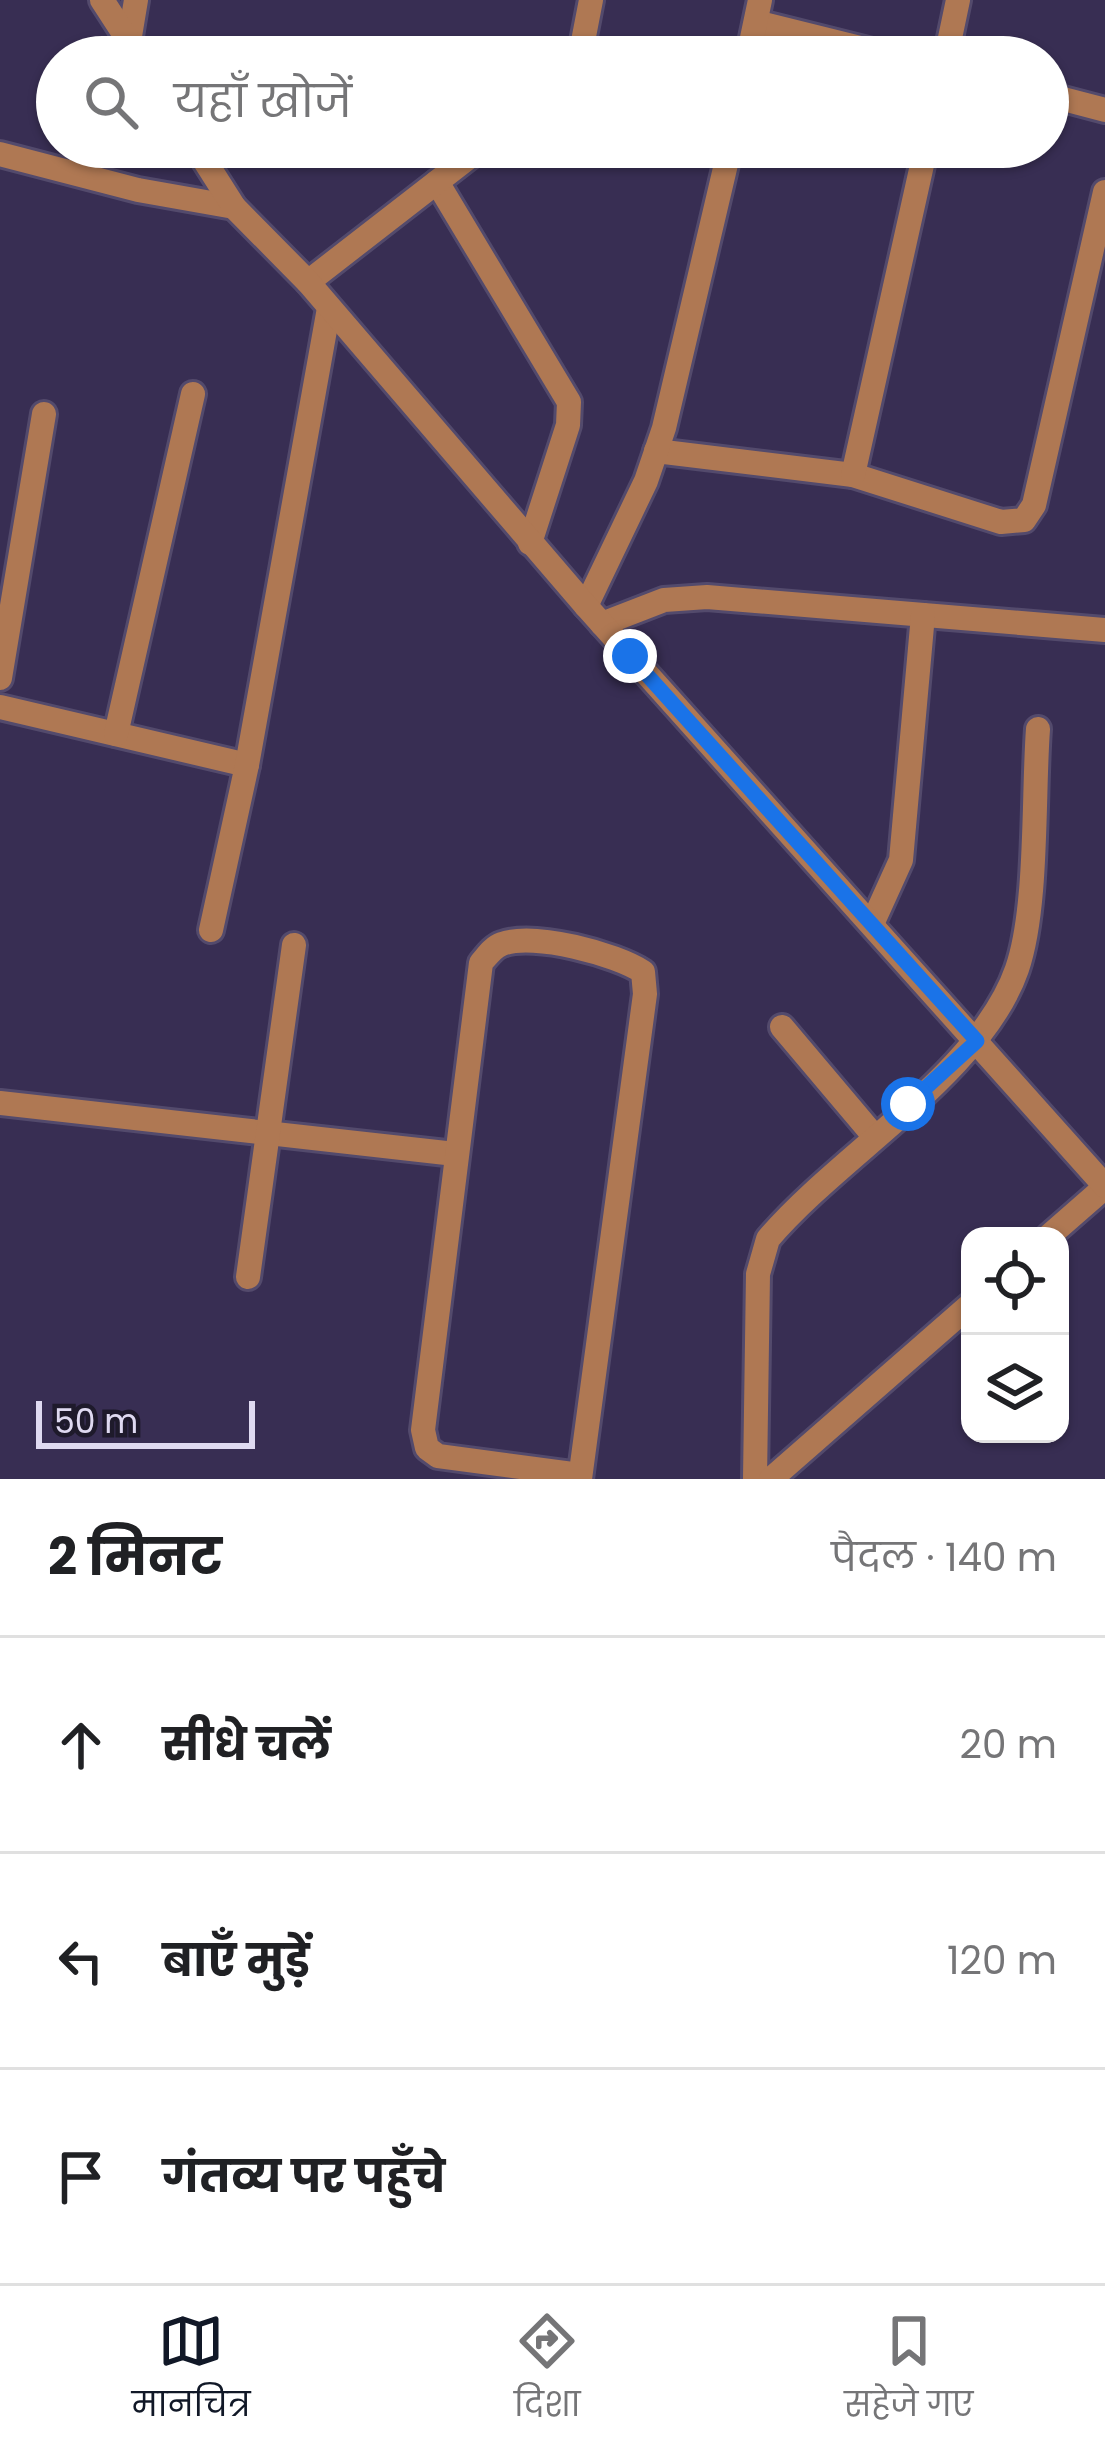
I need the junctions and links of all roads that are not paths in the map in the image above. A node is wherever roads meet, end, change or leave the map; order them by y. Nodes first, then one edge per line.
1 (102, 0) edge
2 (136, 0) edge
3 (591, 0) edge
4 (958, 0) edge
5 (758, 11) edge
6 (125, 36) edge
7 (135, 36) edge
8 (584, 36) edge
9 (833, 36) edge
10 (950, 36) edge
11 (1069, 101) edge
12 (1105, 110) edge
13 (0, 154) edge
14 (36, 163) edge
15 (54, 168) edge
16 (209, 168) edge
17 (455, 168) edge
18 (725, 168) edge
19 (921, 168) edge
20 (437, 182) junction
21 (1105, 192) edge
22 (234, 207) junction
23 (308, 282) junction
24 (328, 308) junction
25 (193, 394) dead end
26 (44, 414) dead end
27 (656, 451) junction
28 (853, 475) junction
29 (530, 543) junction
30 (594, 615) junction
31 (923, 615) junction
32 (1105, 630) edge
33 (0, 678) edge
34 (0, 707) edge
35 (1038, 729) dead end
36 (116, 734) junction
37 (247, 765) junction
38 (872, 924) junction
39 (212, 930) dead end
40 (294, 945) dead end
41 (782, 1027) dead end
42 (977, 1041) junction
43 (0, 1103) edge
44 (265, 1130) junction
45 (874, 1136) junction
46 (455, 1154) junction
47 (1105, 1186) edge
48 (1059, 1227) edge
49 (248, 1277) dead end
50 (961, 1313) edge
51 (580, 1477) edge
52 (755, 1479) edge
53 (770, 1479) edge

1 - 6 street
2 - 7 street
3 - 8 street
4 - 10 street
5 - 9 street
11 - 12 street
13 - 14 street
15 - 22 street
16 - 22 street
17 - 20 street
18 - 27 street
19 - 28 street
20 - 23 street
20 - 29 street
21 - 28 street
22 - 23 street
23 - 24 street
24 - 29 street
24 - 37 street
25 - 36 street
26 - 33 street
27 - 28 street
27 - 30 street
29 - 30 street
30 - 31 street
30 - 38 street
31 - 32 street
31 - 38 street
34 - 36 street
35 - 42 street
36 - 37 street
37 - 39 street
38 - 42 street
40 - 44 street
41 - 45 street
42 - 45 street
42 - 47 street
43 - 44 street
44 - 46 street
44 - 49 street
45 - 52 street
46 - 51 street
46 - 51 street
47 - 48 street
50 - 53 street

